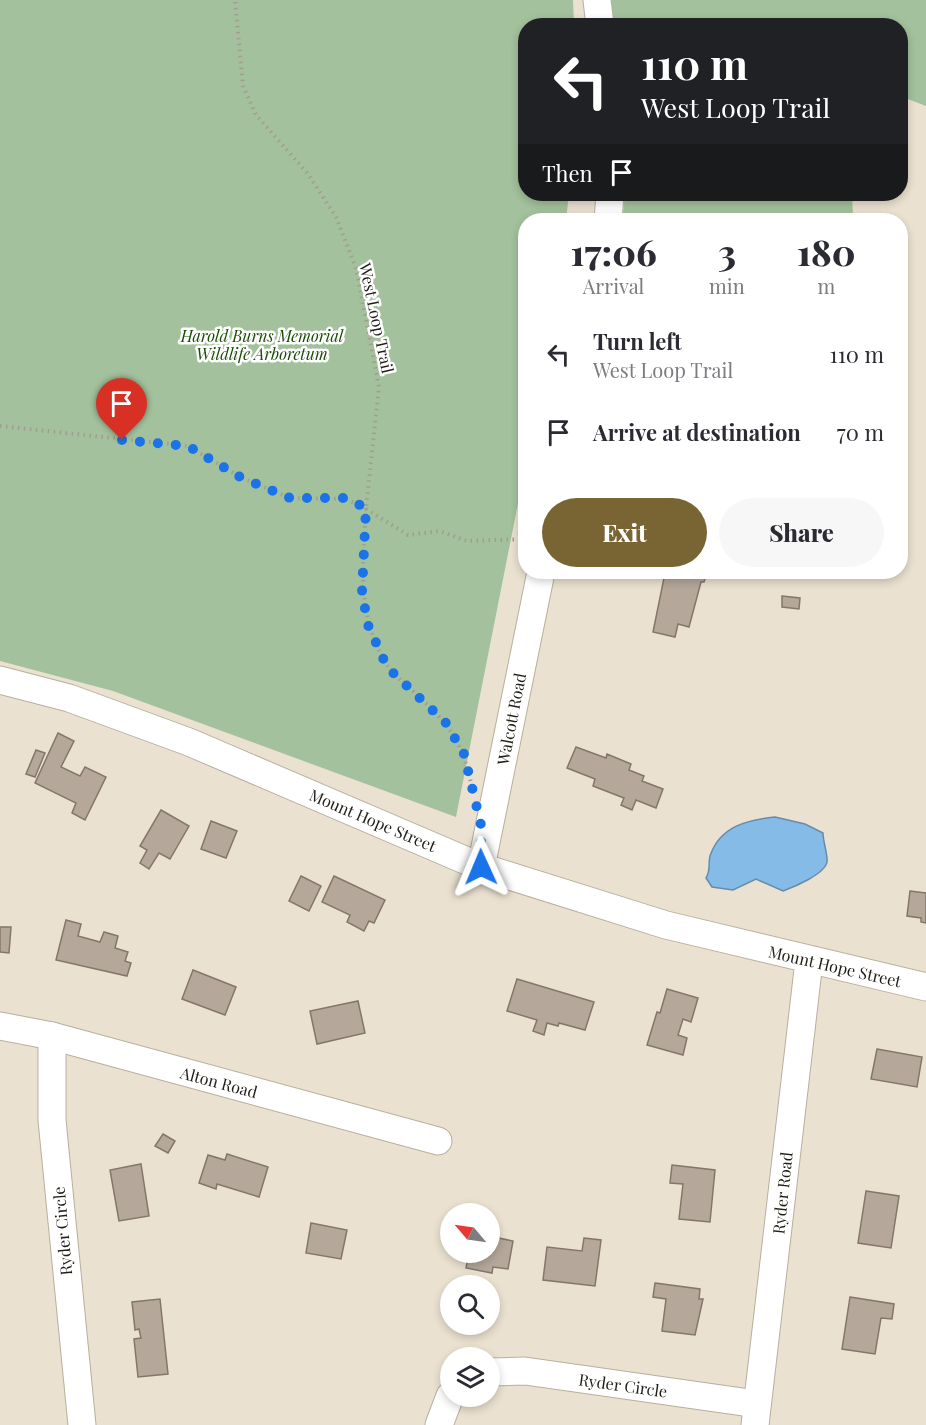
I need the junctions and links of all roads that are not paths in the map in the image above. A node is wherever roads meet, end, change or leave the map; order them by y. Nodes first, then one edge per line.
1 (597, 0) edge
2 (599, 18) edge
3 (540, 579) edge
4 (0, 680) edge
5 (481, 867) junction
6 (809, 961) junction
7 (926, 987) edge
8 (0, 1026) edge
9 (52, 1036) junction
10 (438, 1141) dead end
11 (500, 1372) edge
12 (446, 1407) edge
13 (756, 1414) edge
14 (82, 1425) edge
15 (439, 1425) edge

1 - 2 street
3 - 5 street, Walcott Road
4 - 5 street, Mount Hope Street
5 - 6 street, Mount Hope Street
6 - 7 street, Mount Hope Street
6 - 13 street, Ryder Road
8 - 9 street, Alton Road
9 - 10 street, Alton Road
9 - 14 street, Ryder Circle
11 - 13 street, Ryder Circle
12 - 15 street

